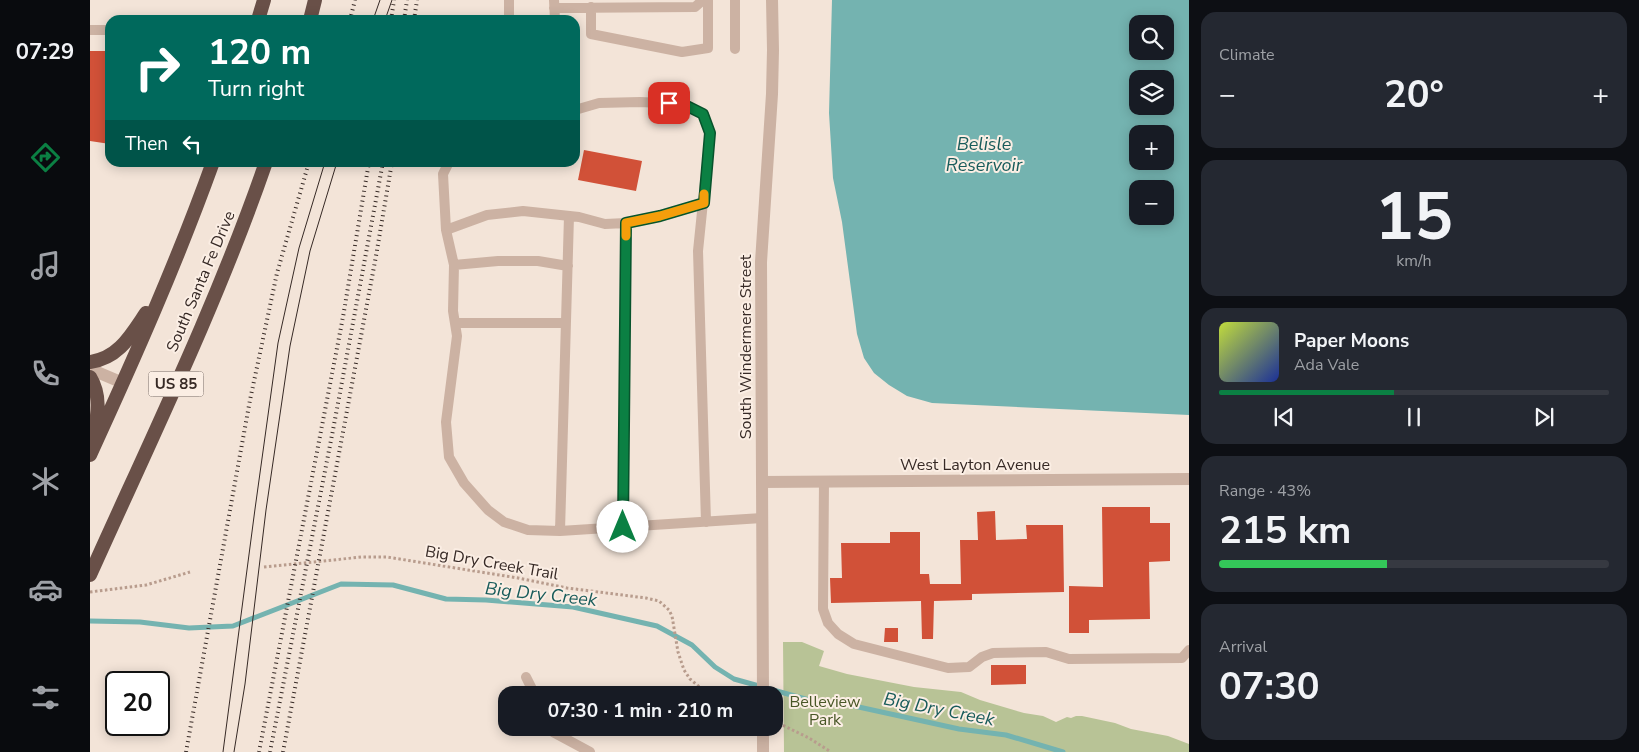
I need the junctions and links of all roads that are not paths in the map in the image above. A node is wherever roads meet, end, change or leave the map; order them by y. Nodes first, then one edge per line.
1 (264, 0) edge
2 (315, 0) edge
3 (509, 0) edge
4 (703, 0) edge
5 (708, 0) edge
6 (734, 0) edge
7 (772, 0) edge
8 (554, 4) edge
9 (591, 7) junction
10 (260, 15) edge
11 (311, 15) edge
12 (509, 15) edge
13 (90, 30) edge
14 (105, 30) edge
15 (735, 49) dead end
16 (580, 109) edge
17 (211, 167) edge
18 (264, 167) edge
19 (447, 167) edge
20 (704, 203) junction
21 (569, 216) junction
22 (626, 223) junction
23 (446, 230) junction
24 (454, 265) junction
25 (568, 266) junction
26 (166, 283) junction
27 (455, 323) junction
28 (566, 323) junction
29 (90, 362) edge
30 (90, 369) edge
31 (90, 376) edge
32 (123, 383) junction
33 (90, 455) edge
34 (1189, 479) edge
35 (824, 481) junction
36 (762, 482) junction
37 (762, 518) junction
38 (706, 522) junction
39 (623, 527) junction
40 (560, 531) junction
41 (90, 575) edge
42 (1188, 653) edge
43 (526, 677) dead end
44 (530, 686) edge
45 (763, 686) edge
46 (560, 736) edge
47 (763, 736) edge
48 (590, 752) edge
49 (763, 752) edge

1 - 10 highway
2 - 11 highway
3 - 12 lane
4 - 9 lane
5 - 9 lane
6 - 15 lane
7 - 36 street, South Windermere Street
8 - 9 lane
13 - 14 lane
16 - 20 lane
17 - 26 highway, South Santa Fe Drive / US 85
18 - 41 highway, South Santa Fe Drive / US 85
19 - 23 lane
20 - 22 lane
20 - 38 lane
21 - 22 lane
21 - 23 lane
21 - 25 lane
22 - 39 lane
23 - 24 lane
24 - 25 lane
24 - 27 lane
25 - 28 lane
26 - 29 highway
26 - 32 highway, South Santa Fe Drive / US 85
27 - 28 lane
27 - 40 lane
28 - 40 lane
30 - 32 street
31 - 33 highway
32 - 33 highway, South Santa Fe Drive / US 85
34 - 35 street, West Layton Avenue
35 - 36 street, West Layton Avenue
35 - 42 lane
36 - 37 street, South Windermere Street
37 - 38 lane
37 - 45 street, South Windermere Street
38 - 39 lane
39 - 40 lane
43 - 44 lane
46 - 48 lane
47 - 49 street

